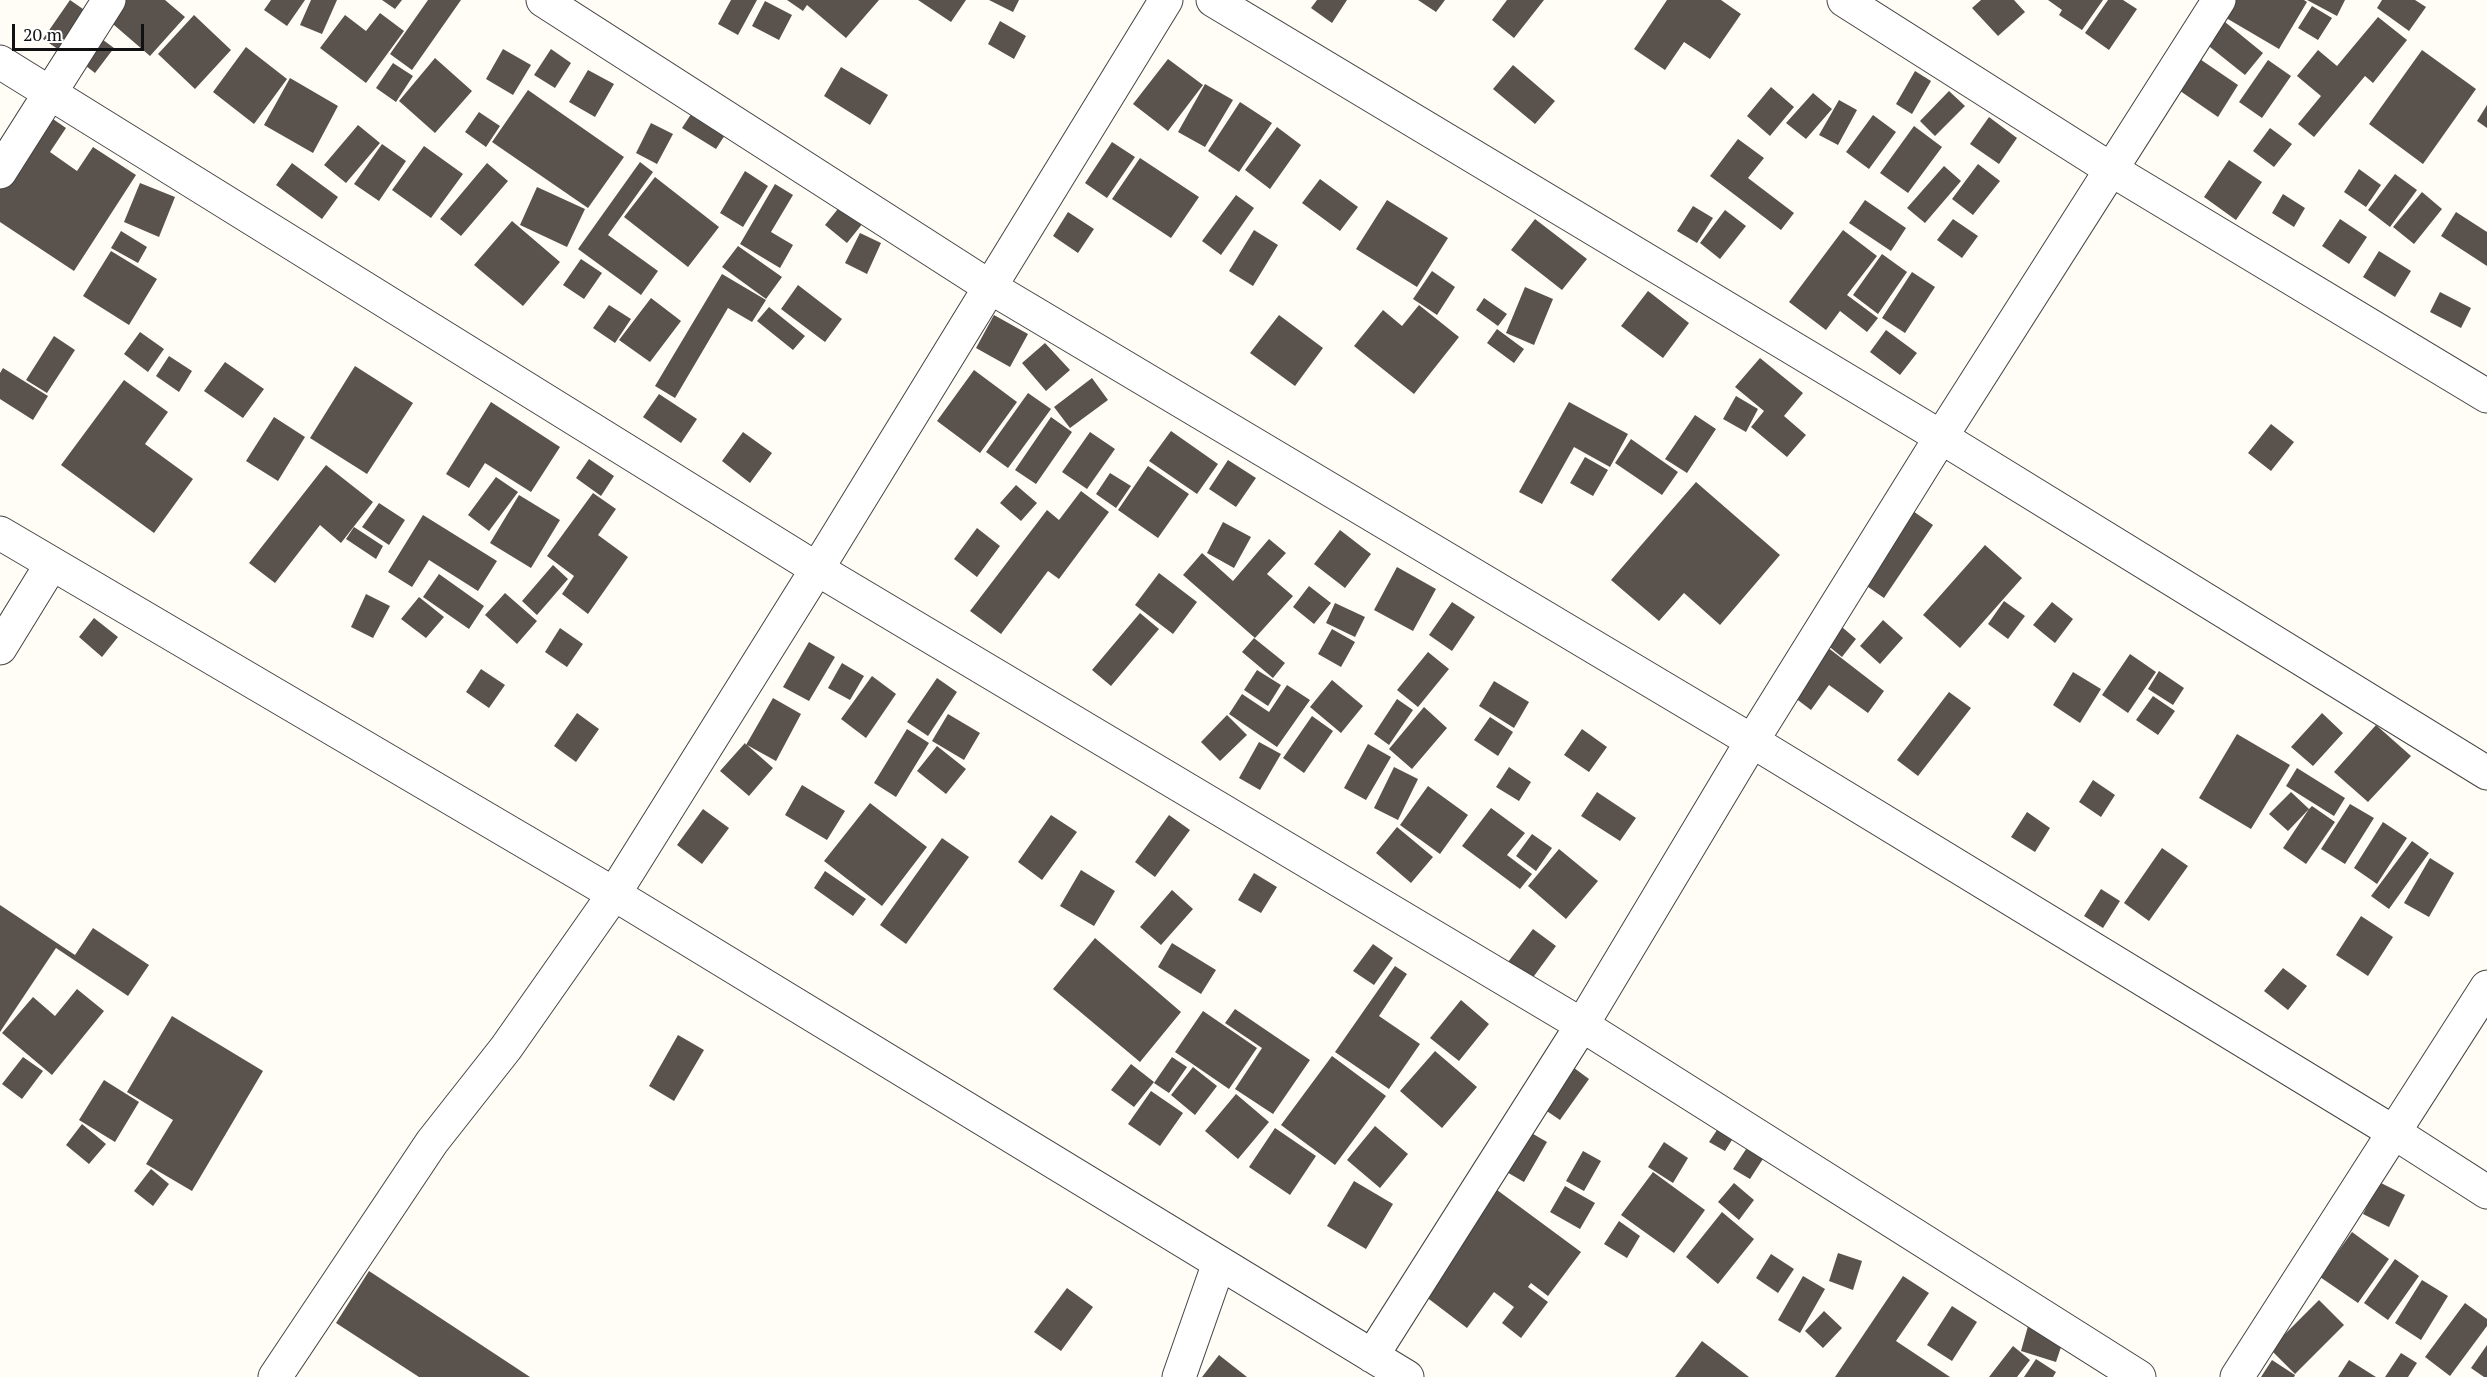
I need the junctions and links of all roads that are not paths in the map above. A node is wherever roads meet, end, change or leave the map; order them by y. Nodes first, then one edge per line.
1 (109, 0) edge
2 (543, 0) edge
3 (1166, 0) edge
4 (1213, 0) edge
5 (1844, 0) edge
6 (2219, 0) edge
7 (0, 62) edge
8 (50, 94) junction
9 (2112, 170) junction
10 (0, 172) edge
11 (990, 287) junction
12 (2487, 396) edge
13 (1941, 437) junction
14 (0, 533) edge
15 (51, 566) junction
16 (818, 569) junction
17 (0, 648) edge
18 (1752, 741) junction
19 (2487, 773) edge
20 (614, 894) junction
21 (2487, 987) edge
22 (1582, 1025) junction
23 (2395, 1133) junction
24 (2487, 1192) edge
25 (1219, 1263) junction
26 (1371, 1356) junction
27 (275, 1377) edge
28 (1179, 1377) edge
29 (1407, 1377) edge
30 (2139, 1377) edge
31 (2237, 1377) edge

1 - 8 street
2 - 11 street
3 - 11 street
4 - 13 street
5 - 9 street
6 - 9 street
7 - 8 street
8 - 10 street
8 - 16 street
9 - 12 street
9 - 13 street
11 - 16 street
11 - 18 street
13 - 18 street
13 - 19 street
14 - 15 street
15 - 17 street
15 - 20 street
16 - 20 street
16 - 22 street
18 - 22 street
18 - 23 street
20 - 25 street
20 - 27 street
21 - 23 street
22 - 26 street
22 - 30 street
23 - 24 street
23 - 31 street
25 - 26 street
25 - 28 street
26 - 29 street

